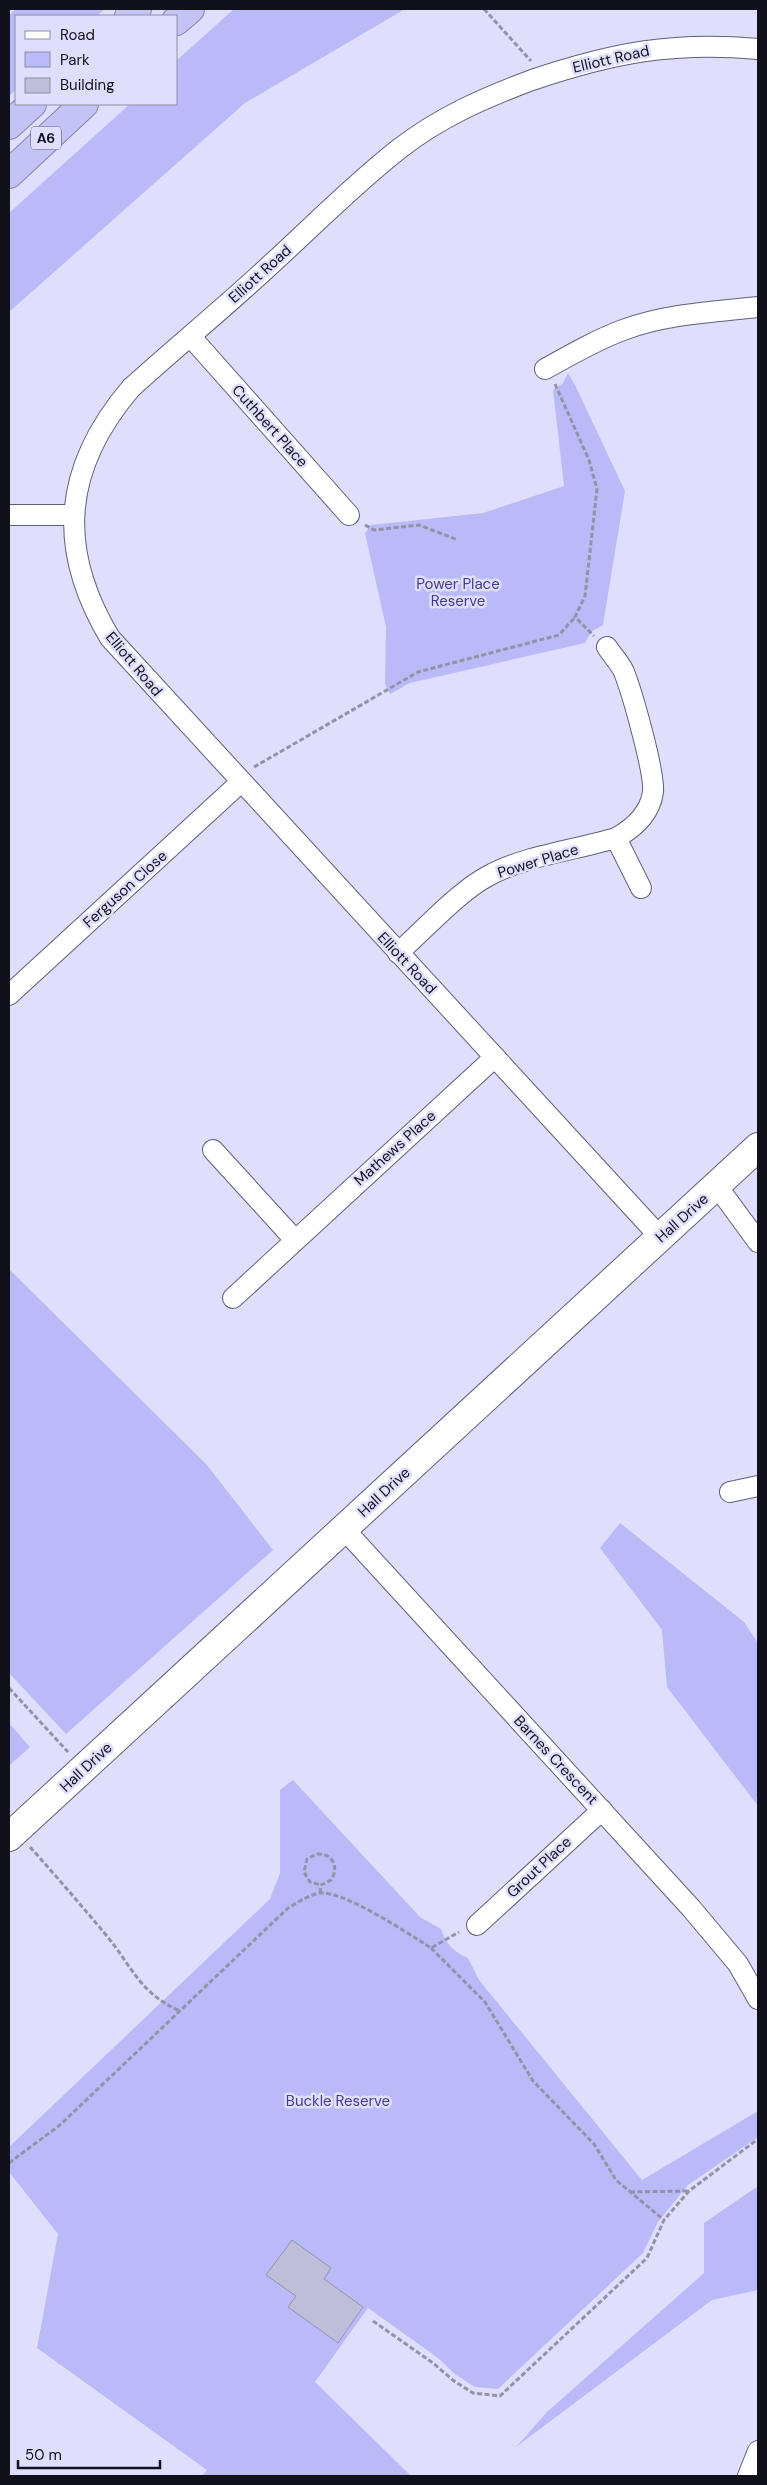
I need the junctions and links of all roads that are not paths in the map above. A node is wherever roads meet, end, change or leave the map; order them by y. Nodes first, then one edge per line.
1 (190, 9) edge
2 (178, 19) edge
3 (758, 50) edge
4 (31, 105) edge
5 (83, 105) edge
6 (9, 124) edge
7 (9, 174) edge
8 (758, 307) edge
9 (191, 336) junction
10 (545, 369) dead end
11 (9, 515) edge
12 (74, 515) junction
13 (349, 515) road end
14 (607, 647) road end
15 (239, 780) junction
16 (616, 838) junction
17 (641, 888) dead end
18 (398, 953) junction
19 (9, 995) edge
20 (495, 1057) junction
21 (758, 1147) edge
22 (213, 1150) dead end
23 (716, 1186) junction
24 (660, 1237) junction
25 (295, 1240) junction
26 (758, 1242) edge
27 (233, 1298) dead end
28 (758, 1486) edge
29 (730, 1492) dead end
30 (344, 1529) junction
31 (602, 1810) junction
32 (12, 1834) edge
33 (477, 1925) road end
34 (758, 1999) edge
35 (758, 2451) edge
36 (748, 2476) edge

1 - 2 highway
3 - 9 street, Elliott Road
4 - 6 highway, A6
5 - 7 highway, A6
8 - 10 street
9 - 12 street, Elliott Road
9 - 13 street, Cuthbert Place
11 - 12 street
12 - 15 street, Elliott Road
14 - 16 street, Power Place
15 - 18 street, Elliott Road
15 - 19 street, Ferguson Close
16 - 17 street
16 - 18 street, Power Place
18 - 20 street, Elliott Road
20 - 24 street, Elliott Road
20 - 25 street, Mathews Place
21 - 23 street, Hall Drive
22 - 25 street
23 - 24 street, Hall Drive
23 - 26 street
24 - 30 street, Hall Drive
25 - 27 street, Mathews Place
28 - 29 street
30 - 31 street, Barnes Crescent
30 - 32 street, Hall Drive
31 - 33 street, Grout Place
31 - 34 street, Barnes Crescent
35 - 36 street

